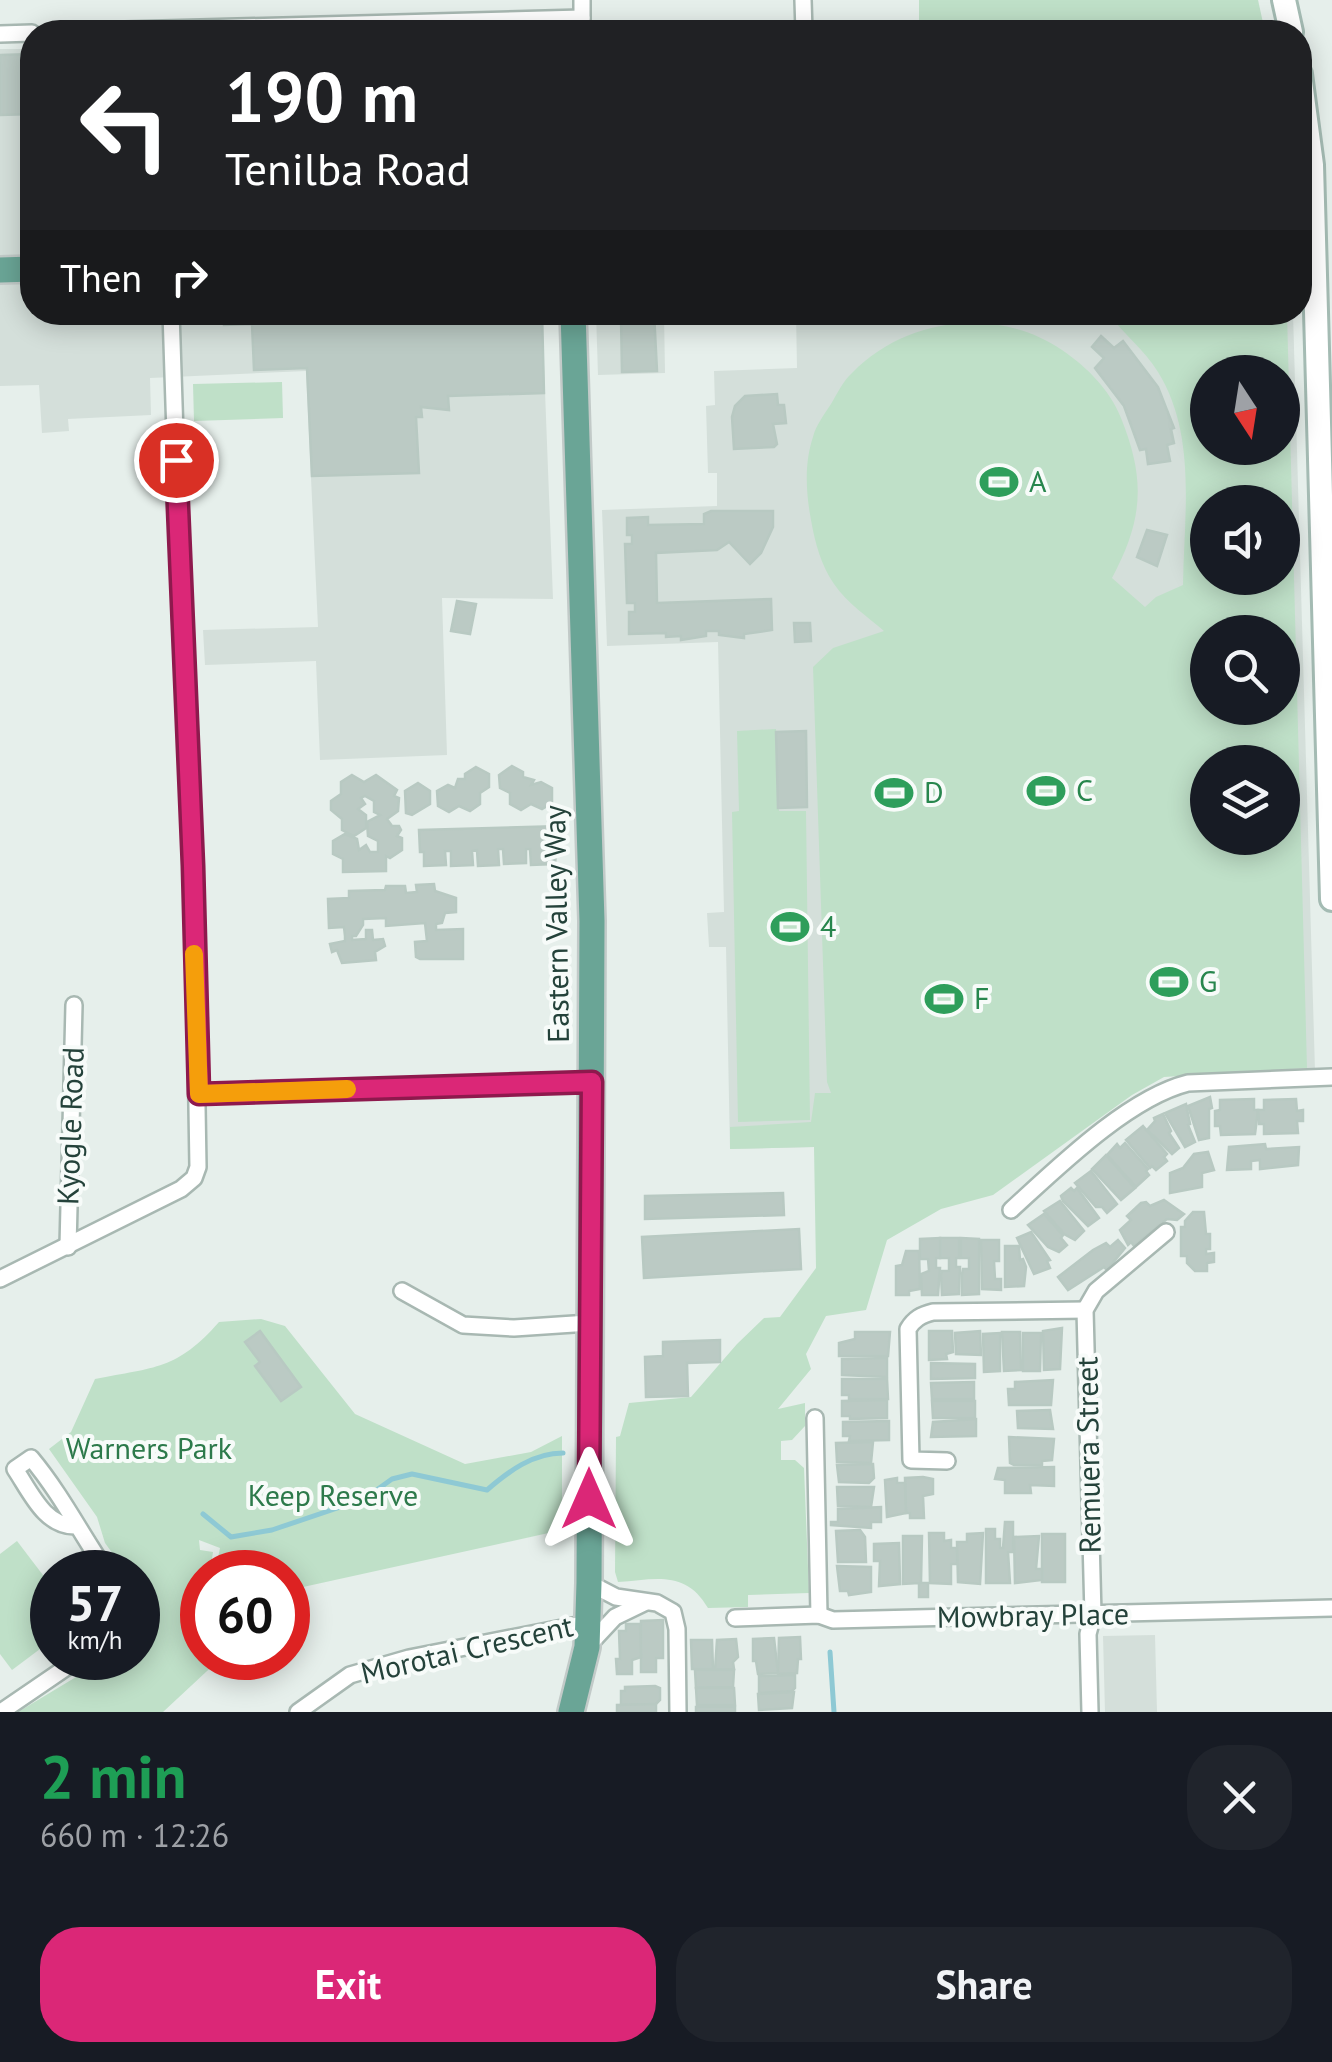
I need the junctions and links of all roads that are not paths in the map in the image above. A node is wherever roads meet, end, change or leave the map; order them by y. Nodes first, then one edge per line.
1 (1312, 178) edge
2 (1315, 230) edge
3 (172, 325) edge
4 (573, 325) edge
5 (1330, 740) edge
6 (1332, 899) edge
7 (74, 1005) dead end
8 (1332, 1077) edge
9 (592, 1082) junction
10 (199, 1094) junction
11 (1011, 1210) dead end
12 (1166, 1232) dead end
13 (68, 1247) junction
14 (0, 1280) edge
15 (402, 1292) dead end
16 (1086, 1310) junction
17 (589, 1323) junction
18 (815, 1418) dead end
19 (947, 1461) dead end
20 (76, 1526) junction
21 (92, 1550) edge
22 (589, 1583) junction
23 (646, 1602) junction
24 (1332, 1608) edge
25 (819, 1615) junction
26 (1093, 1615) junction
27 (736, 1618) dead end
28 (588, 1635) junction
29 (48, 1680) edge
30 (2, 1712) edge
31 (298, 1712) edge
32 (571, 1712) edge
33 (678, 1712) edge
34 (1090, 1712) edge

1 - 2 main road
2 - 5 main road
3 - 10 street
4 - 9 main road, Eastern Valley Way
5 - 6 main road
7 - 13 street, Kyogle Road
8 - 11 street
9 - 10 street
9 - 17 main road, Eastern Valley Way
10 - 13 street
12 - 16 street
13 - 14 street
15 - 17 street
16 - 19 street
16 - 26 street, Remuera Street
17 - 22 main road, Eastern Valley Way
18 - 25 street
20 - 20 street
20 - 21 street
22 - 23 street
22 - 28 main road, Eastern Valley Way
23 - 28 street
23 - 33 street
24 - 26 street, Mowbray Place
25 - 26 street, Mowbray Place
25 - 27 street, Mowbray Place
26 - 34 street, Remuera Street
28 - 31 street, Morotai Crescent
28 - 32 main road, Eastern Valley Way
29 - 30 street

